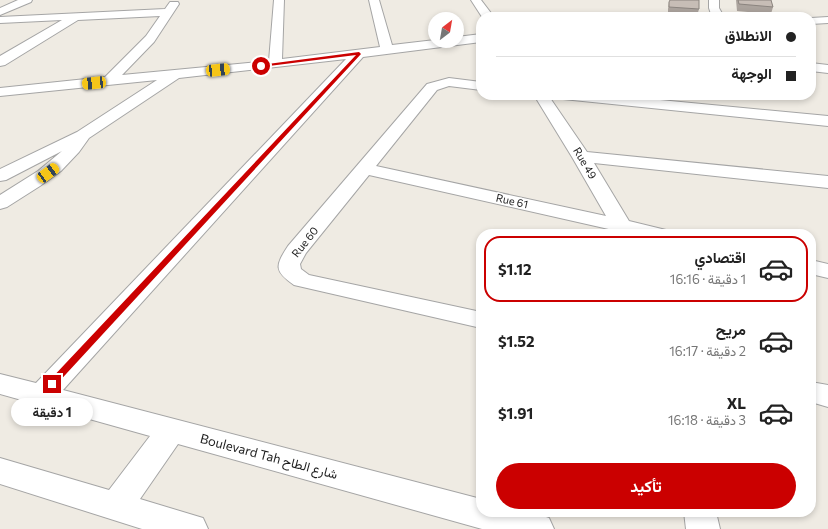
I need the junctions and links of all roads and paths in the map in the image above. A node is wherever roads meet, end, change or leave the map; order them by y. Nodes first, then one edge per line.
1 (27, 0) edge
2 (177, 0) edge
3 (279, 0) edge
4 (374, 0) edge
5 (476, 0) edge
6 (714, 0) edge
7 (0, 12) edge
8 (169, 12) junction
9 (484, 12) edge
10 (716, 12) edge
11 (76, 16) junction
12 (0, 20) edge
13 (828, 20) edge
14 (816, 21) edge
15 (476, 39) edge
16 (387, 50) junction
17 (359, 53) junction
18 (0, 62) edge
19 (275, 64) junction
20 (816, 68) edge
21 (828, 69) edge
22 (176, 74) junction
23 (109, 81) junction
24 (476, 85) edge
25 (0, 92) edge
26 (544, 100) edge
27 (614, 100) edge
28 (828, 121) edge
29 (83, 135) junction
30 (581, 157) junction
31 (366, 168) junction
32 (0, 176) edge
33 (828, 182) edge
34 (0, 203) edge
35 (620, 229) edge
36 (623, 229) edge
37 (816, 268) edge
38 (828, 271) edge
39 (476, 319) edge
40 (0, 384) edge
41 (816, 393) edge
42 (42, 395) junction
43 (828, 396) edge
44 (171, 430) junction
45 (0, 471) edge
46 (116, 506) junction
47 (476, 512) edge
48 (493, 517) edge
49 (701, 517) edge
50 (191, 529) edge
51 (537, 529) edge
52 (703, 529) edge

1 - 7 street
2 - 8 street
3 - 19 street
4 - 16 street
5 - 9 street
6 - 10 street
8 - 11 street
8 - 23 street
11 - 12 street
11 - 18 street
13 - 14 street
15 - 16 street
16 - 17 street
17 - 19 street
17 - 42 street
19 - 22 street
20 - 21 street
22 - 23 street
22 - 29 street
23 - 25 street
24 - 31 street, Rue 60
26 - 30 street, Rue 49
27 - 28 street
29 - 32 street
29 - 34 street
30 - 33 street
30 - 36 street, Rue 49
31 - 35 street, Rue 61
31 - 39 street, Rue 60
37 - 38 street
40 - 42 street, Boulevard Tah شارع الطاح
41 - 43 street
42 - 44 street, Boulevard Tah شارع الطاح
44 - 46 street
44 - 47 street, Boulevard Tah شارع الطاح
45 - 46 street
46 - 50 street
48 - 51 street, Boulevard Tah شارع الطاح
49 - 52 street

